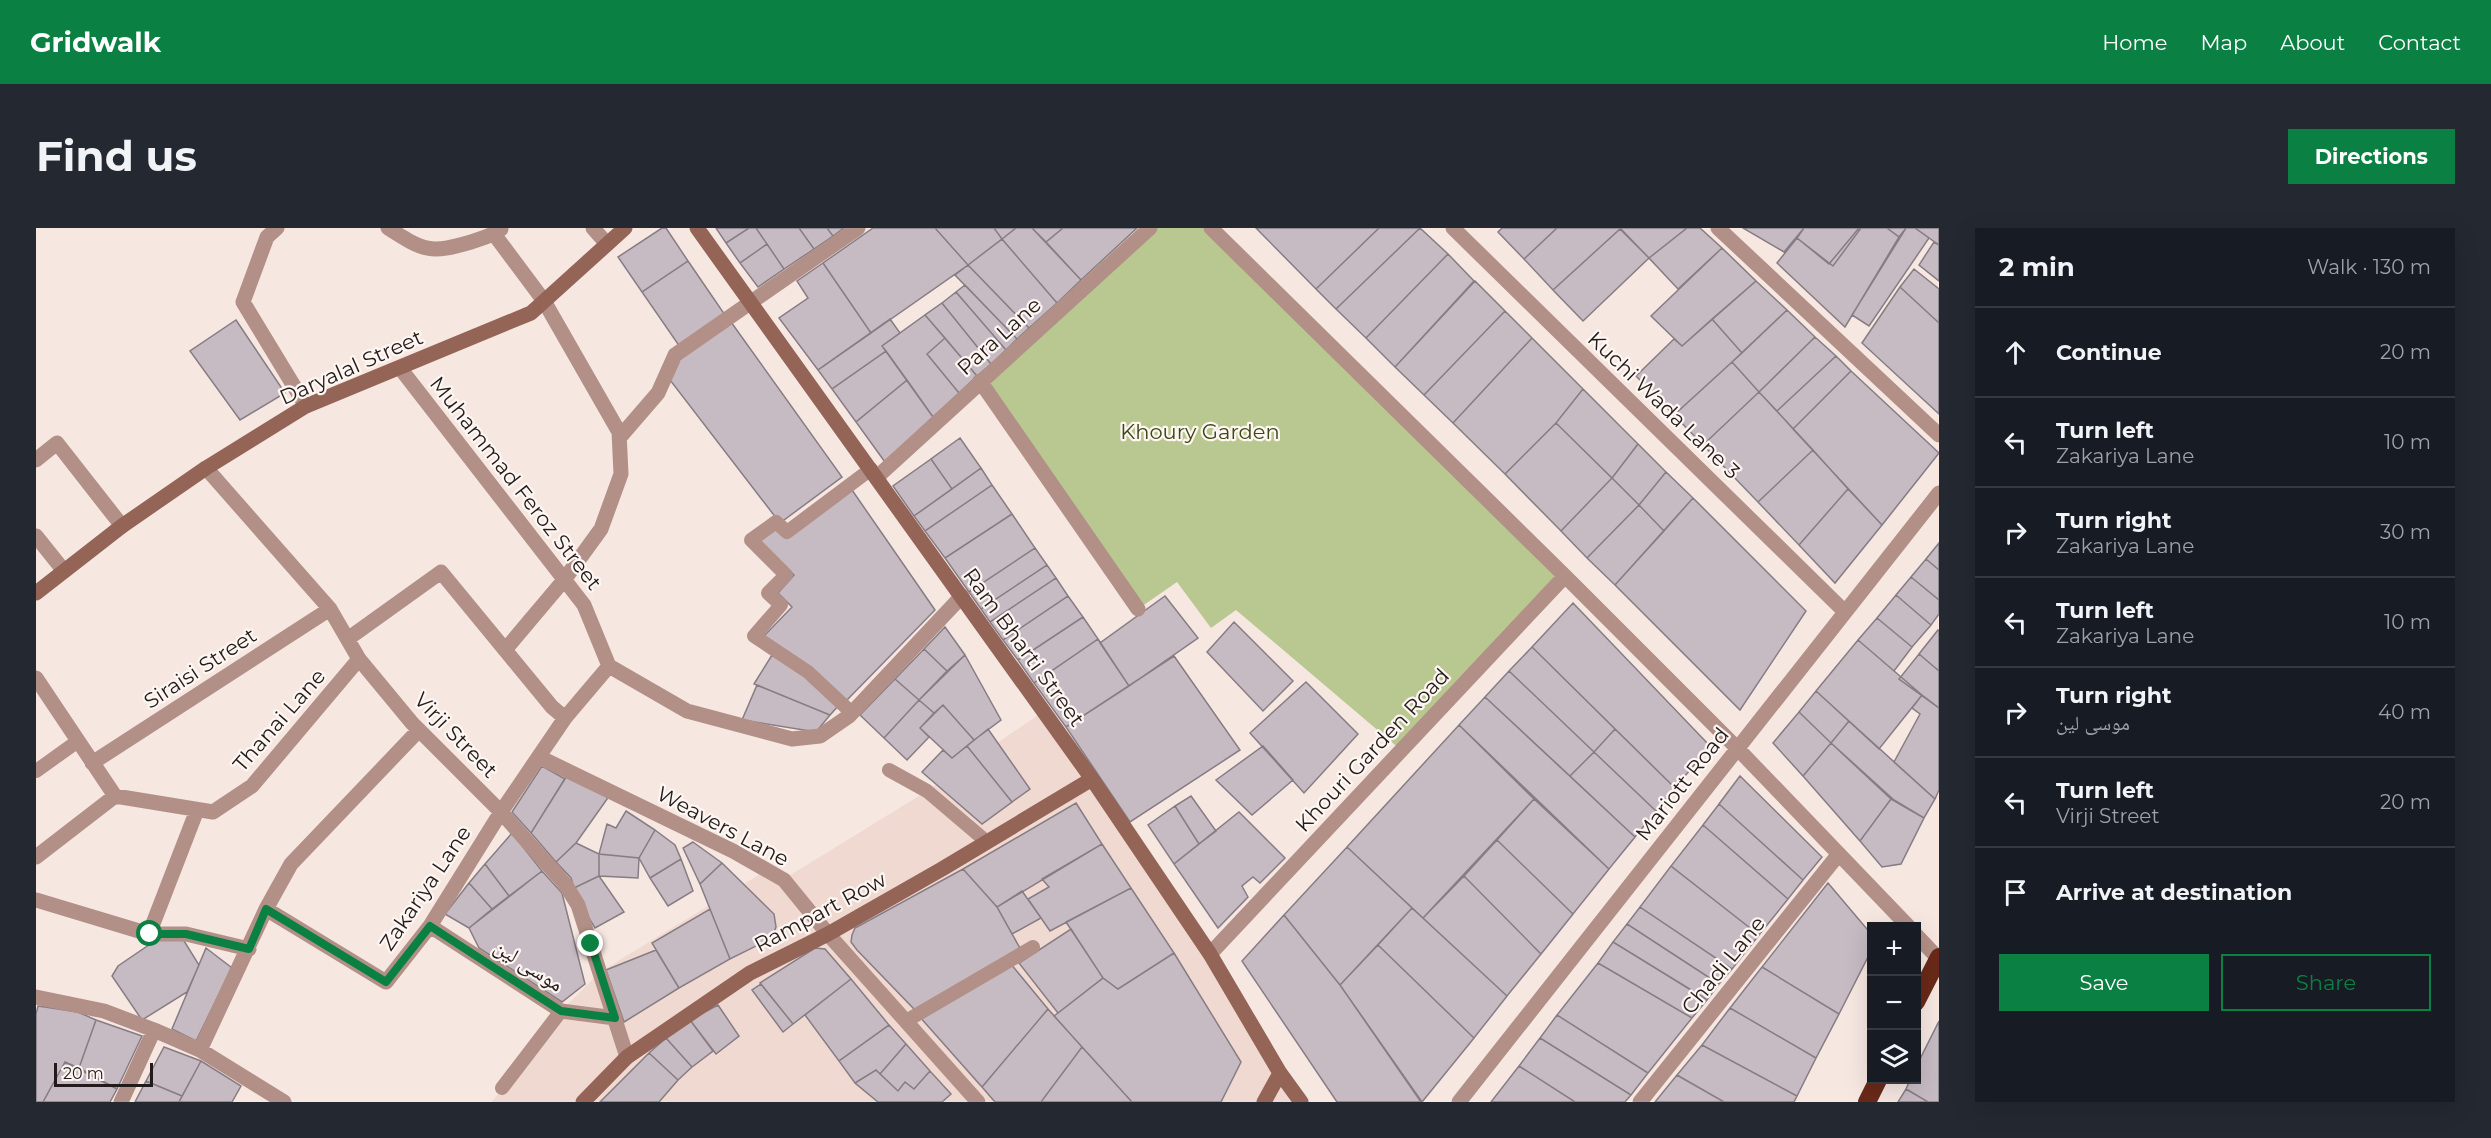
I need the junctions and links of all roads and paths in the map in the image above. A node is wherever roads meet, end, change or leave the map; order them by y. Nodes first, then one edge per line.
1 (388, 228) edge
2 (594, 228) edge
3 (625, 228) edge
4 (697, 228) edge
5 (858, 228) edge
6 (1150, 228) edge
7 (1211, 228) edge
8 (1453, 228) edge
9 (1718, 228) edge
10 (267, 231) edge
11 (498, 231) edge
12 (607, 244) junction
13 (544, 302) junction
14 (751, 302) junction
15 (400, 368) junction
16 (980, 381) junction
17 (306, 406) junction
18 (1939, 435) edge
19 (620, 437) junction
20 (36, 460) edge
21 (206, 468) junction
22 (874, 473) junction
23 (1939, 493) edge
24 (122, 526) junction
25 (36, 536) edge
26 (64, 571) junction
27 (1565, 576) junction
28 (564, 580) junction
29 (36, 593) edge
30 (962, 596) junction
31 (330, 609) junction
32 (1138, 609) dead end
33 (1845, 612) junction
34 (349, 638) junction
35 (505, 650) junction
36 (359, 659) junction
37 (609, 666) junction
38 (36, 678) edge
39 (852, 713) junction
40 (565, 718) junction
41 (419, 730) junction
42 (78, 741) junction
43 (1737, 748) junction
44 (539, 757) junction
45 (92, 763) junction
46 (889, 770) dead end
47 (36, 771) edge
48 (1092, 779) junction
49 (115, 796) junction
50 (197, 810) junction
51 (501, 812) junction
52 (987, 842) junction
53 (1838, 855) junction
54 (36, 857) edge
55 (36, 900) edge
56 (266, 909) junction
57 (1903, 922) edge
58 (430, 926) junction
59 (150, 934) junction
60 (828, 934) junction
61 (1921, 939) edge
62 (1033, 947) dead end
63 (249, 949) junction
64 (1210, 954) junction
65 (1939, 958) edge
66 (1921, 994) edge
67 (36, 997) edge
68 (561, 1011) junction
69 (615, 1018) junction
70 (906, 1021) junction
71 (154, 1030) junction
72 (200, 1050) junction
73 (627, 1057) junction
74 (1280, 1073) junction
75 (1876, 1084) edge
76 (502, 1088) dead end
77 (970, 1099) edge
78 (121, 1102) edge
79 (284, 1102) edge
80 (583, 1102) edge
81 (1264, 1102) edge
82 (1301, 1102) edge
83 (1459, 1102) edge
84 (1640, 1102) edge
85 (1867, 1102) edge

1 - 11 street
2 - 12 street
3 - 12 street, Daryalal Street
4 - 14 street, Ram Bharti Street
5 - 14 street
6 - 16 street, Para Lane
7 - 27 street
8 - 33 street, Kuchi Wada Lane 3
9 - 18 street
10 - 17 street
11 - 13 street
12 - 13 street, Daryalal Street
13 - 15 street, Daryalal Street
13 - 19 street
14 - 19 street
14 - 22 street, Ram Bharti Street
15 - 17 street, Daryalal Street
15 - 28 street, Muhammad Feroz Street
16 - 22 street, Para Lane
16 - 32 street
17 - 21 street, Daryalal Street
19 - 28 street
20 - 24 street
21 - 24 street, Daryalal Street
21 - 31 street, Virji Street
22 - 30 street, Ram Bharti Street
22 - 39 lane
23 - 33 street, Mariott Road
24 - 26 street, Daryalal Street
25 - 26 street
26 - 29 street, Daryalal Street
27 - 43 street
27 - 64 street, Khouri Garden Road
28 - 35 street
28 - 37 street, Muhammad Feroz Street
30 - 39 street
30 - 48 street, Ram Bharti Street
31 - 34 street, Virji Street
31 - 45 street, Siraisi Street
33 - 43 street, Mariott Road
34 - 35 street
34 - 36 street, Virji Street
35 - 40 street
36 - 41 street, Virji Street
36 - 50 street, Thanai Lane
37 - 39 street
37 - 40 street, Zakariya Lane
38 - 42 street
40 - 44 street, Zakariya Lane
41 - 51 street, Virji Street
41 - 56 street
42 - 45 street
42 - 47 lane
43 - 53 street
43 - 83 street, Mariott Road
44 - 51 street, Zakariya Lane
44 - 60 street, Weavers Lane
45 - 49 street
46 - 52 lane
48 - 52 street, Rampart Row
48 - 64 street, Ram Bharti Street
49 - 50 street, Thanai Lane
49 - 54 street
50 - 59 street
51 - 58 street, Zakariya Lane
51 - 69 street, Virji Street
52 - 60 street, Rampart Row
53 - 57 street
53 - 84 street, Chadi Lane
55 - 59 street
56 - 58 street, Zakariya Lane
56 - 63 street
58 - 68 street, موسی لین
59 - 63 street
60 - 70 street, Weavers Lane
60 - 73 street, Rampart Row
61 - 65 street
62 - 70 lane
63 - 72 street
64 - 74 street, Ram Bharti Street
65 - 66 highway
67 - 71 street
68 - 69 street, موسی لین
68 - 76 lane
69 - 73 street, Virji Street
70 - 77 street, Weavers Lane
71 - 72 street
71 - 78 street
72 - 79 street
73 - 80 street, Rampart Row
74 - 81 street
74 - 82 street, Ram Bharti Street
75 - 85 highway

